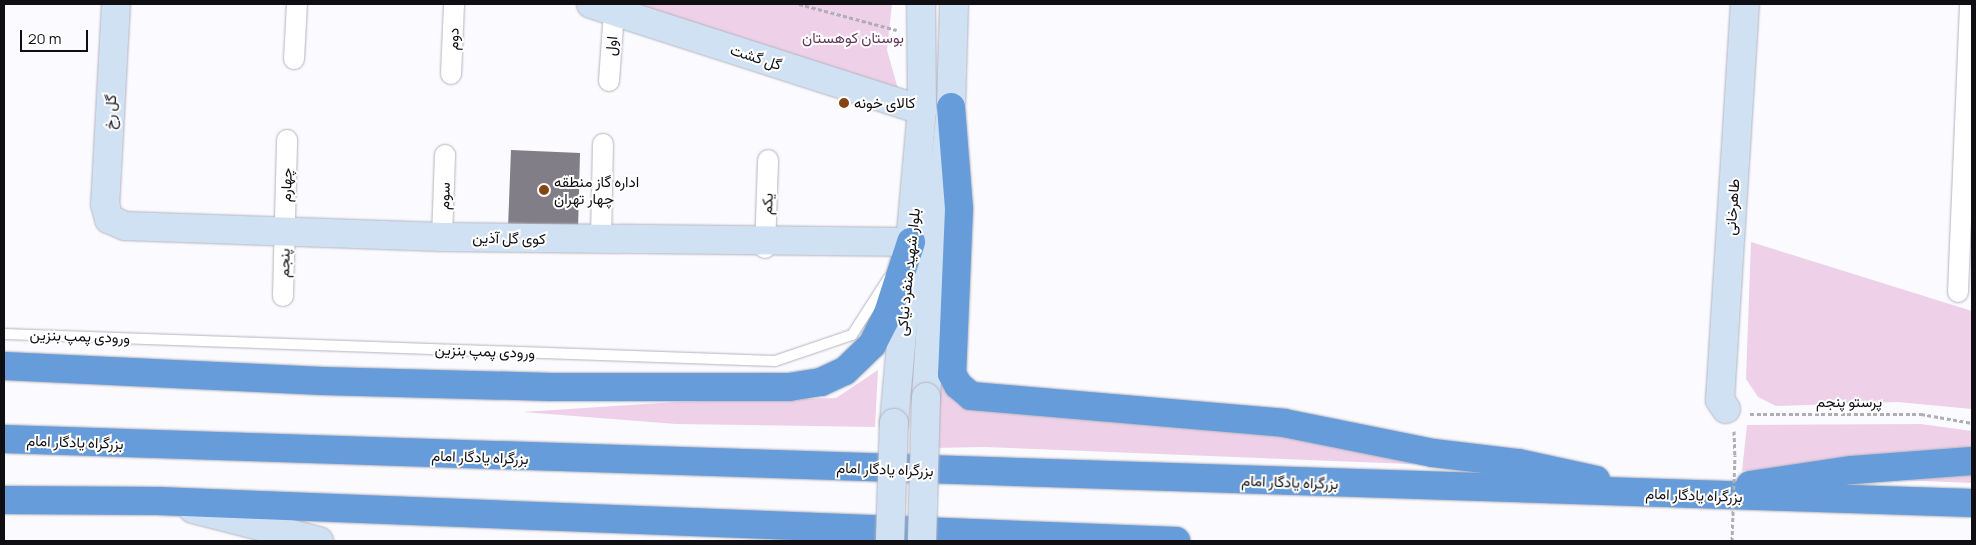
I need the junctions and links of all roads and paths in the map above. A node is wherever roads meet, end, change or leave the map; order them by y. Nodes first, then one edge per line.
1 (116, 4) edge
2 (297, 4) edge
3 (454, 4) edge
4 (799, 4) edge
5 (921, 4) edge
6 (954, 4) edge
7 (1745, 4) edge
8 (1970, 4) edge
9 (602, 7) edge
10 (919, 36) junction
11 (294, 59) dead end
12 (451, 74) dead end
13 (609, 81) dead end
14 (951, 107) junction
15 (922, 110) junction
16 (288, 140) dead end
17 (603, 144) dead end
18 (445, 155) dead end
19 (768, 160) dead end
20 (110, 219) joint
21 (284, 230) junction
22 (442, 237) junction
23 (601, 239) junction
24 (911, 242) junction
25 (766, 244) junction
26 (1958, 292) dead end
27 (283, 296) dead end
28 (4, 334) edge
29 (4, 366) edge
30 (1730, 412) junction
31 (1972, 423) edge
32 (4, 439) edge
33 (1972, 461) edge
34 (1670, 494) junction
35 (4, 500) edge
36 (158, 501) junction
37 (1972, 503) edge
38 (878, 536) edge
39 (319, 541) edge
40 (823, 541) edge
41 (922, 541) edge
42 (1176, 541) edge
43 (1732, 541) edge

1 - 20 street, گل رخ
2 - 11 street
3 - 12 street, دوم
4 - 10 path
5 - 10 street, بلوار شهید منفرد نیاکی
6 - 14 street, بلوار شهید منفرد نیاکی
7 - 30 street, طاهرخانی
8 - 26 street
9 - 13 street, اول
9 - 15 street, گل گشت
10 - 15 street, بلوار شهید منفرد نیاکی
14 - 34 highway
14 - 41 street, بلوار شهید منفرد نیاکی, bridge
15 - 24 street, بلوار شهید منفرد نیاکی
16 - 21 street, چهارم
17 - 23 street
18 - 22 street, سوم
19 - 25 street, یکم
20 - 21 street, کوی گل آذین
21 - 22 street, کوی گل آذین
21 - 27 street, پنجم
22 - 23 street, کوی گل آذین
23 - 25 street, کوی گل آذین
24 - 25 street, کوی گل آذین
24 - 28 lane, ورودی پمپ بنزین
24 - 29 highway
24 - 38 street, بلوار شهید منفرد نیاکی, bridge
30 - 31 path, پرستو پنجم
30 - 43 path, bridge
32 - 34 highway, بزرگراه یادگار امام
33 - 34 highway
34 - 37 highway, بزرگراه یادگار امام
35 - 36 highway
36 - 38 highway
36 - 39 street
38 - 40 street
38 - 42 highway

